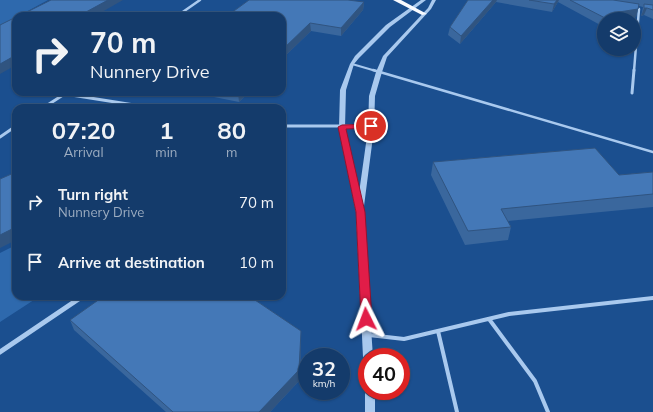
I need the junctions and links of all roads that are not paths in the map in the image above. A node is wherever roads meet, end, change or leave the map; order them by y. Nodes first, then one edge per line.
1 (200, 0) edge
2 (396, 0) edge
3 (424, 0) edge
4 (434, 0) edge
5 (413, 8) junction
6 (646, 10) edge
7 (183, 12) edge
8 (424, 14) junction
9 (352, 64) junction
10 (379, 72) junction
11 (632, 93) dead end
12 (61, 96) edge
13 (83, 96) edge
14 (49, 104) edge
15 (130, 104) edge
16 (286, 126) edge
17 (371, 126) junction
18 (342, 127) junction
19 (12, 129) edge
20 (0, 138) edge
21 (653, 152) edge
22 (360, 212) junction
23 (653, 298) edge
24 (77, 300) edge
25 (489, 319) junction
26 (438, 331) junction
27 (367, 335) junction
28 (368, 348) edge
29 (0, 352) edge
30 (370, 400) edge
31 (370, 412) edge
32 (457, 412) edge
33 (548, 412) edge

1 - 7 street
2 - 5 highway
3 - 5 street
4 - 8 street
5 - 8 highway
5 - 9 street
6 - 11 street
8 - 10 street
9 - 10 lane
9 - 18 street
10 - 17 street
10 - 21 lane
12 - 14 street
13 - 15 street
16 - 18 street
17 - 18 street
17 - 22 street
18 - 22 street
19 - 20 street
22 - 27 street
23 - 25 lane
24 - 29 street
25 - 26 lane
25 - 33 lane
26 - 27 lane
26 - 32 lane
27 - 28 street
30 - 31 street

